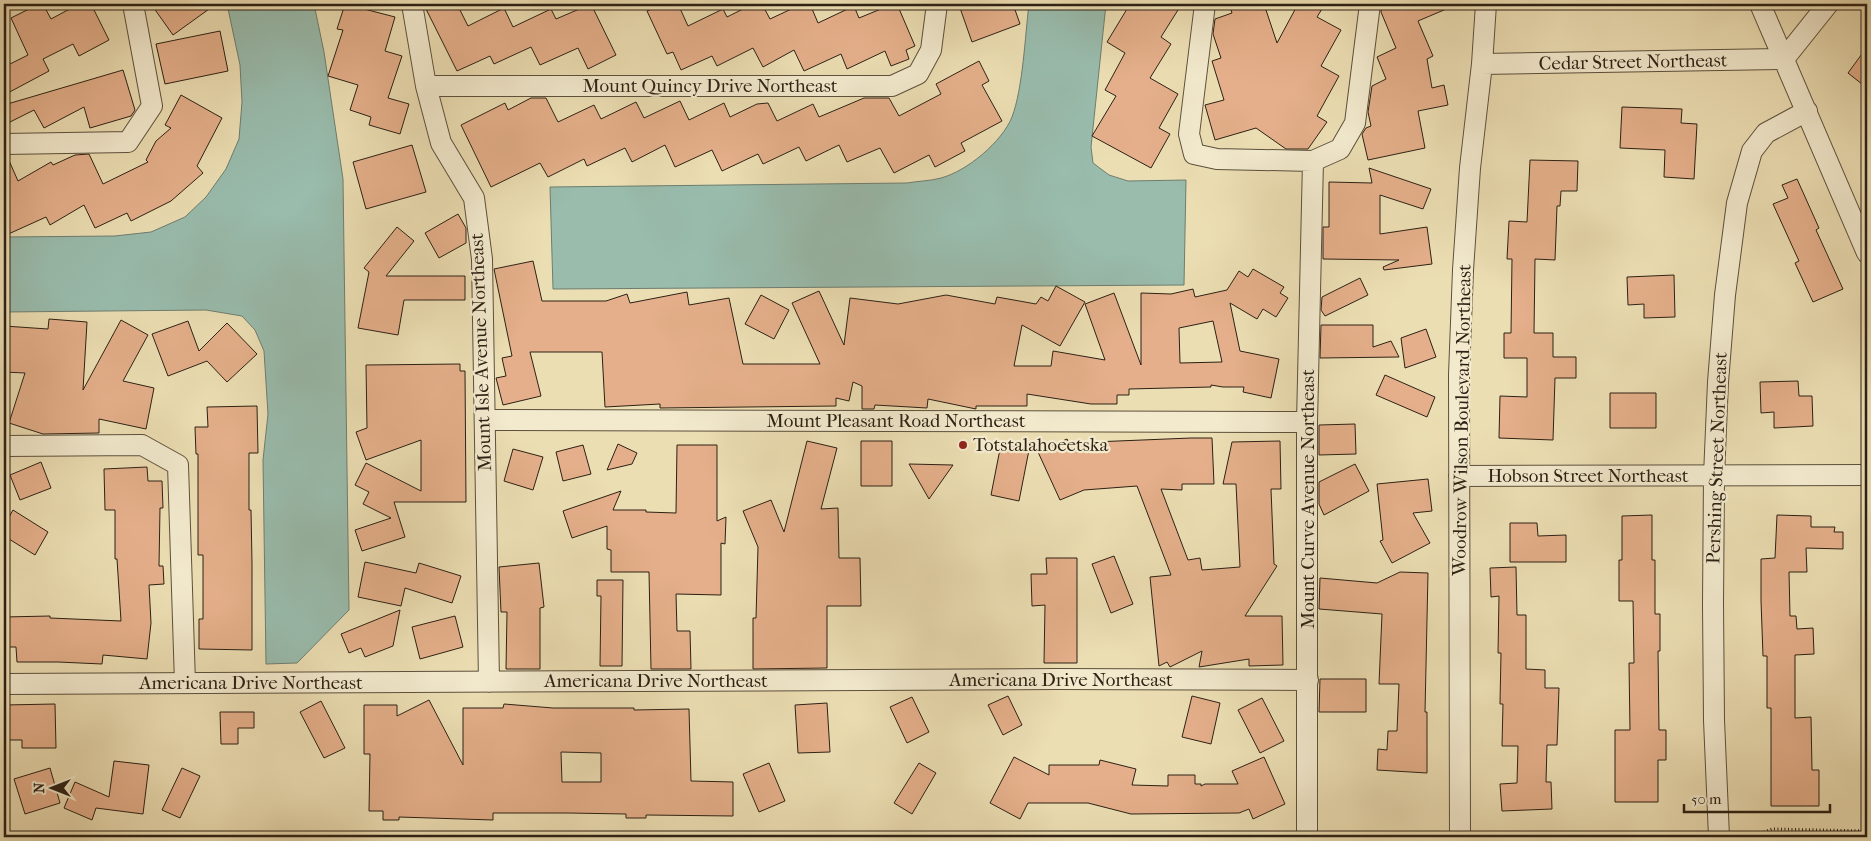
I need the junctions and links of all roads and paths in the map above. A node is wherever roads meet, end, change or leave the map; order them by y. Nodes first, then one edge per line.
1 (133, 4) edge
2 (412, 4) edge
3 (937, 4) edge
4 (1205, 4) edge
5 (1370, 4) edge
6 (1486, 4) edge
7 (1760, 4) edge
8 (1828, 4) edge
9 (1784, 59) junction
10 (1482, 64) junction
11 (426, 86) junction
12 (1806, 111) junction
13 (4, 144) edge
14 (1313, 161) junction
15 (1867, 253) edge
16 (485, 420) junction
17 (1308, 422) junction
18 (4, 446) edge
19 (1867, 475) edge
20 (1459, 476) junction
21 (1714, 476) junction
22 (1308, 680) junction
23 (489, 682) junction
24 (184, 683) junction
25 (4, 684) edge
26 (4, 834) edge
27 (229, 837) edge
28 (1307, 837) edge
29 (1460, 837) edge
30 (1719, 837) edge

1 - 13 street
2 - 11 street, Mount Isle Avenue Northeast
3 - 11 street, Mount Quincy Drive Northeast
4 - 14 street
5 - 14 street
6 - 10 street, Woodrow Wilson Boulevard Northeast
7 - 9 street
8 - 9 street
9 - 10 street, Cedar Street Northeast
9 - 12 street
10 - 20 street, Woodrow Wilson Boulevard Northeast
11 - 16 street, Mount Isle Avenue Northeast
12 - 15 street
12 - 21 street, Pershing Street Northeast
14 - 17 street, Mount Curve Avenue Northeast
16 - 17 street, Mount Pleasant Road Northeast
16 - 23 street, Mount Isle Avenue Northeast
17 - 22 street, Mount Curve Avenue Northeast
18 - 24 street
19 - 21 street, Hobson Street Northeast
20 - 21 street, Hobson Street Northeast
20 - 29 street, Woodrow Wilson Boulevard Northeast
21 - 30 street, Pershing Street Northeast
22 - 23 street, Americana Drive Northeast
22 - 28 street, Mount Curve Avenue Northeast
23 - 24 street, Americana Drive Northeast
24 - 25 street, Americana Drive Northeast
26 - 27 path

